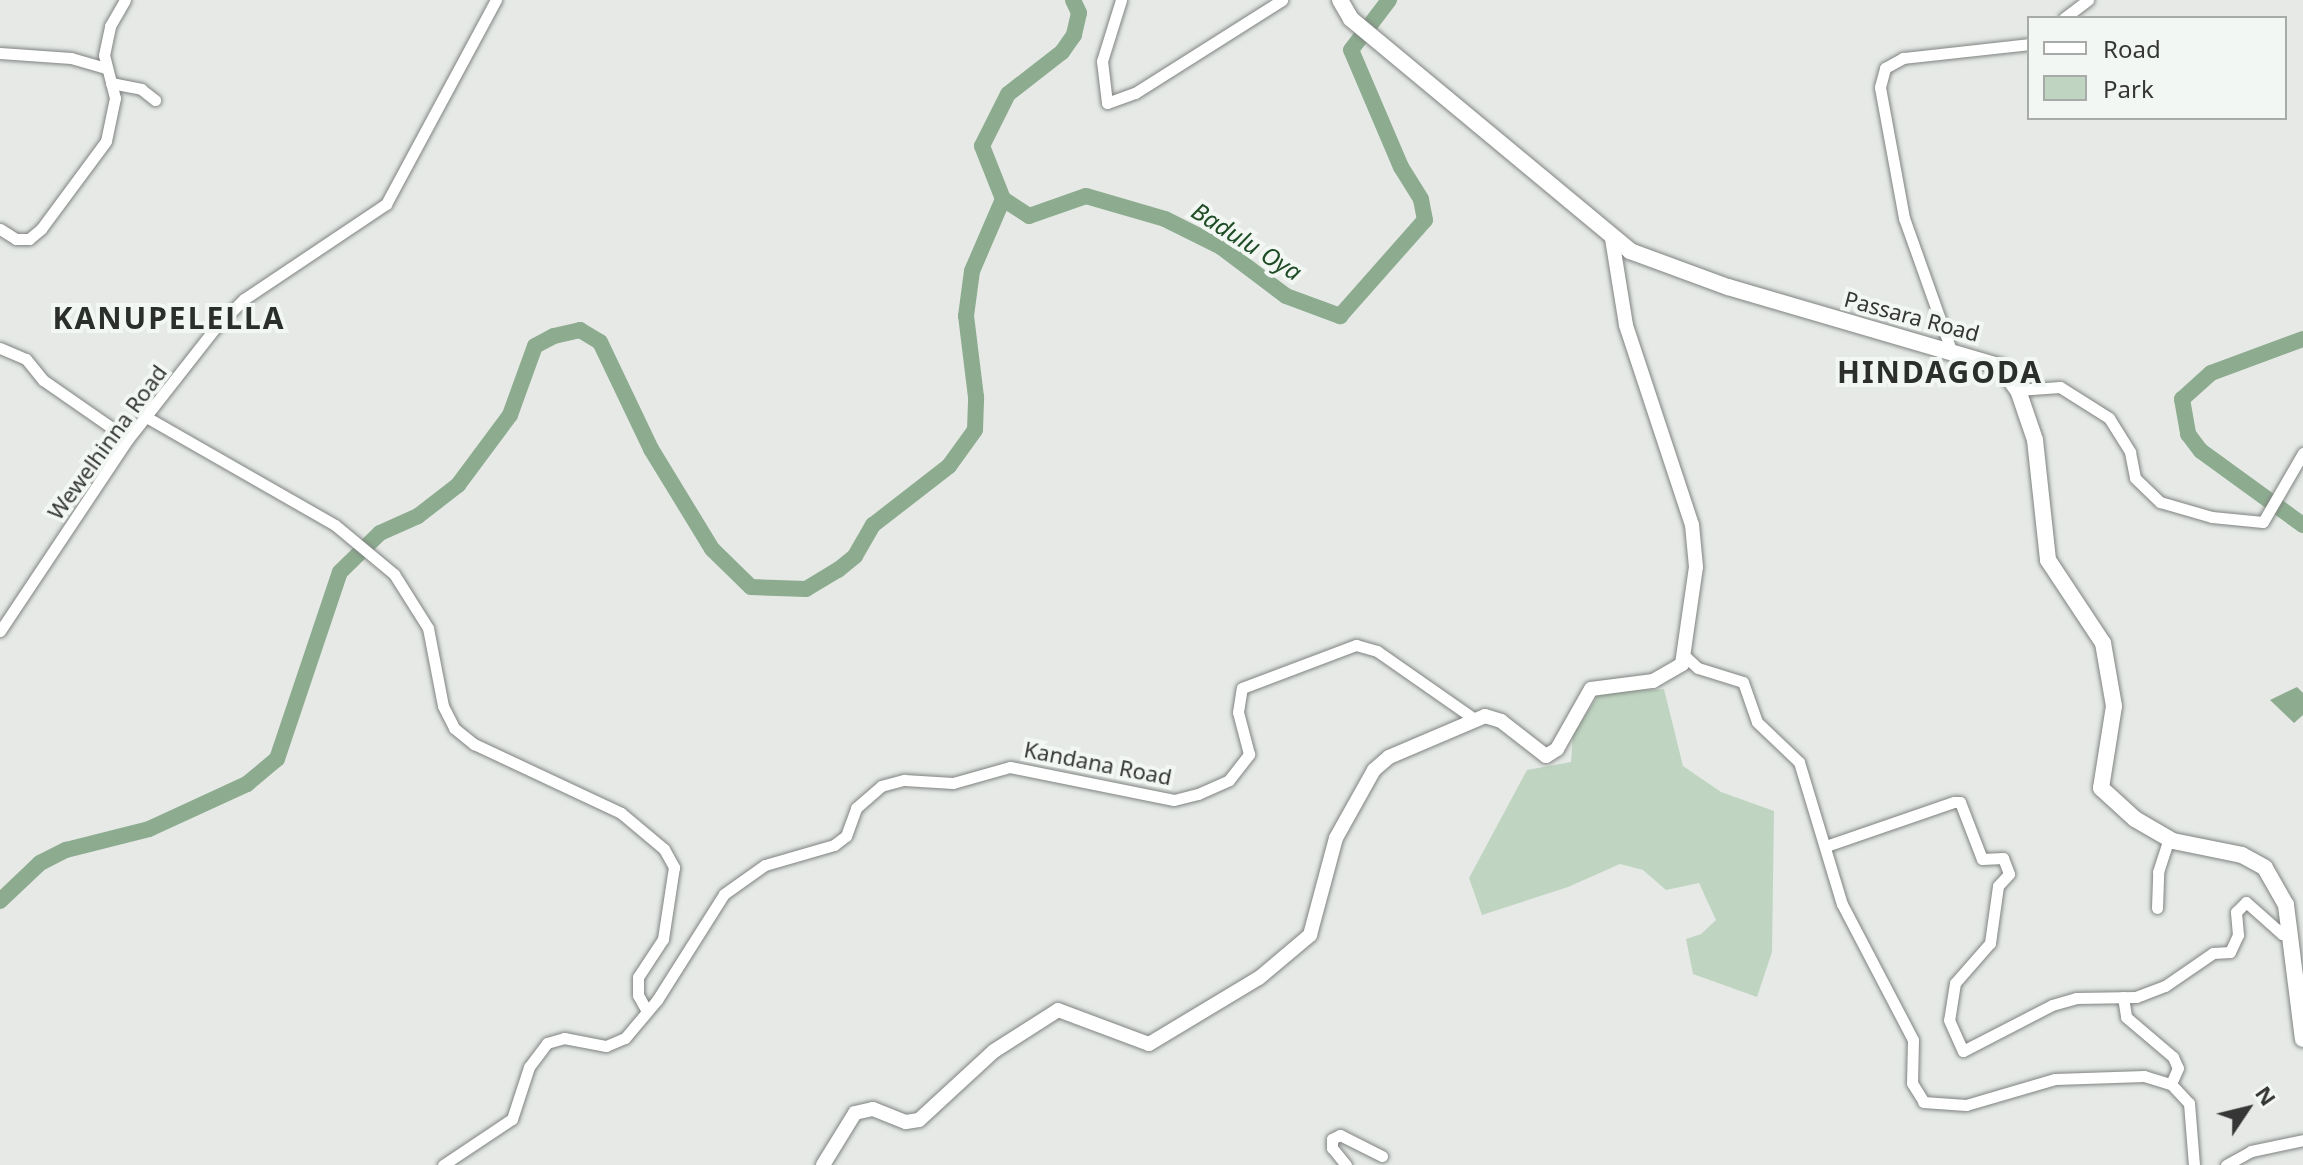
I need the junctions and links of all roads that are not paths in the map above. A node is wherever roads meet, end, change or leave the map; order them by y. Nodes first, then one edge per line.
1 (125, 0) edge
2 (496, 0) edge
3 (1121, 0) edge
4 (1282, 0) edge
5 (1340, 0) edge
6 (2088, 0) edge
7 (2067, 16) edge
8 (2027, 44) edge
9 (0, 53) edge
10 (106, 68) junction
11 (111, 83) junction
12 (155, 100) dead end
13 (0, 229) edge
14 (1612, 239) junction
15 (0, 348) edge
16 (1951, 350) junction
17 (2018, 390) junction
18 (148, 418) junction
19 (128, 439) junction
20 (2303, 453) edge
21 (0, 631) edge
22 (1686, 657) junction
23 (1476, 720) junction
24 (2169, 839) junction
25 (1826, 846) junction
26 (2157, 908) dead end
27 (2289, 933) junction
28 (2123, 997) junction
29 (647, 1011) junction
30 (2303, 1039) edge
31 (2171, 1084) junction
32 (2303, 1140) edge
33 (1382, 1156) dead end
34 (443, 1165) edge
35 (823, 1165) edge
36 (1346, 1165) edge
37 (2194, 1165) edge
38 (2226, 1165) edge

1 - 10 street
2 - 18 street, Wewelhinna Road
3 - 4 street
5 - 14 highway, Passara Road
6 - 7 street
8 - 16 street
9 - 10 street
10 - 11 street
11 - 12 street
11 - 13 street
14 - 16 highway, Passara Road
14 - 22 main road
15 - 19 street
16 - 17 highway, Passara Road
17 - 20 street
17 - 24 highway, Passara Road
18 - 19 street, Wewelhinna Road
18 - 29 street
19 - 21 street, Wewelhinna Road
22 - 23 main road
22 - 25 street
23 - 29 street, Kandana Road
23 - 35 main road
24 - 26 street
24 - 27 highway, Passara Road
25 - 28 street
25 - 31 street
27 - 28 street
27 - 30 highway, Passara Road
28 - 31 street
29 - 34 street, Kandana Road
31 - 37 street
32 - 38 street
33 - 36 street

